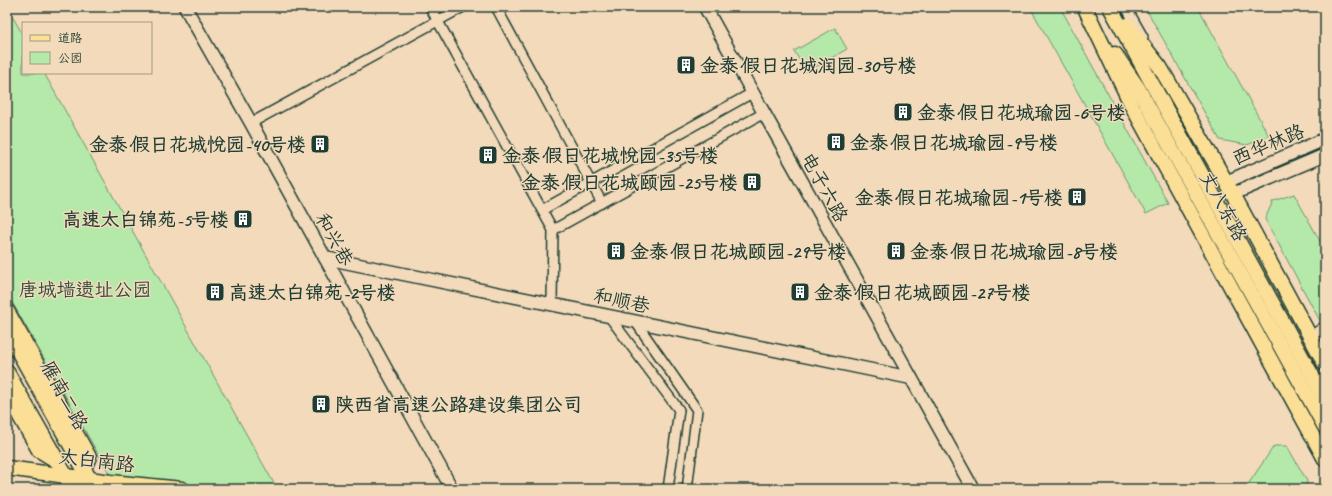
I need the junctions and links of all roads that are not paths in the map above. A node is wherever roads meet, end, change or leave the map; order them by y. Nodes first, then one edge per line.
1 (185, 7) edge
2 (430, 7) edge
3 (463, 7) edge
4 (496, 7) edge
5 (705, 7) edge
6 (1110, 7) edge
7 (1113, 7) edge
8 (1126, 7) edge
9 (1085, 9) edge
10 (438, 21) junction
11 (1160, 66) junction
12 (752, 92) junction
13 (764, 113) junction
14 (251, 123) junction
15 (1325, 139) edge
16 (1325, 155) edge
17 (591, 182) junction
18 (1229, 188) junction
19 (602, 203) junction
20 (542, 210) junction
21 (553, 230) junction
22 (325, 258) junction
23 (552, 304) junction
24 (7, 311) edge
25 (608, 316) junction
26 (635, 321) junction
27 (1325, 326) edge
28 (7, 331) edge
29 (1325, 333) edge
30 (1310, 337) junction
31 (1325, 364) edge
32 (7, 372) edge
33 (911, 378) junction
34 (7, 394) edge
35 (1325, 399) edge
36 (1325, 427) edge
37 (1325, 459) edge
38 (58, 462) junction
39 (7, 468) edge
40 (89, 479) edge
41 (68, 483) edge
42 (182, 489) edge
43 (452, 489) edge
44 (668, 489) edge
45 (687, 489) edge
46 (973, 489) edge

1 - 14 street, 和兴巷
2 - 10 street
3 - 10 street
4 - 17 street
5 - 12 street, 电子六路
6 - 35 main road, 丈八东路
7 - 11 main road, 丈八东路
8 - 11 street
9 - 36 main road, 丈八东路
9 - 37 main road
10 - 14 street
10 - 20 street
11 - 18 main road, 丈八东路
12 - 13 street, 电子六路
12 - 17 street
13 - 19 street
13 - 33 street, 电子六路
14 - 22 street, 和兴巷
15 - 18 street, 西华林路
16 - 18 street, 西华林路
17 - 19 street
17 - 20 street
18 - 30 main road, 丈八东路
19 - 21 street
20 - 21 street
21 - 23 street
22 - 23 street, 和顺巷
22 - 43 street, 和兴巷
23 - 25 street, 和顺巷
24 - 40 main road
25 - 26 street, 和顺巷
25 - 44 street
26 - 33 street, 和顺巷
26 - 45 street
27 - 30 street
28 - 40 main road, 雁南二路
29 - 30 street
30 - 31 main road, 丈八东路
32 - 38 main road, 雁南二路
33 - 46 street, 电子六路
34 - 38 main road
38 - 41 main road, 雁南二路
39 - 41 main road, 太白南路
40 - 41 main road, 太白南路
40 - 42 main road, 太白南路

